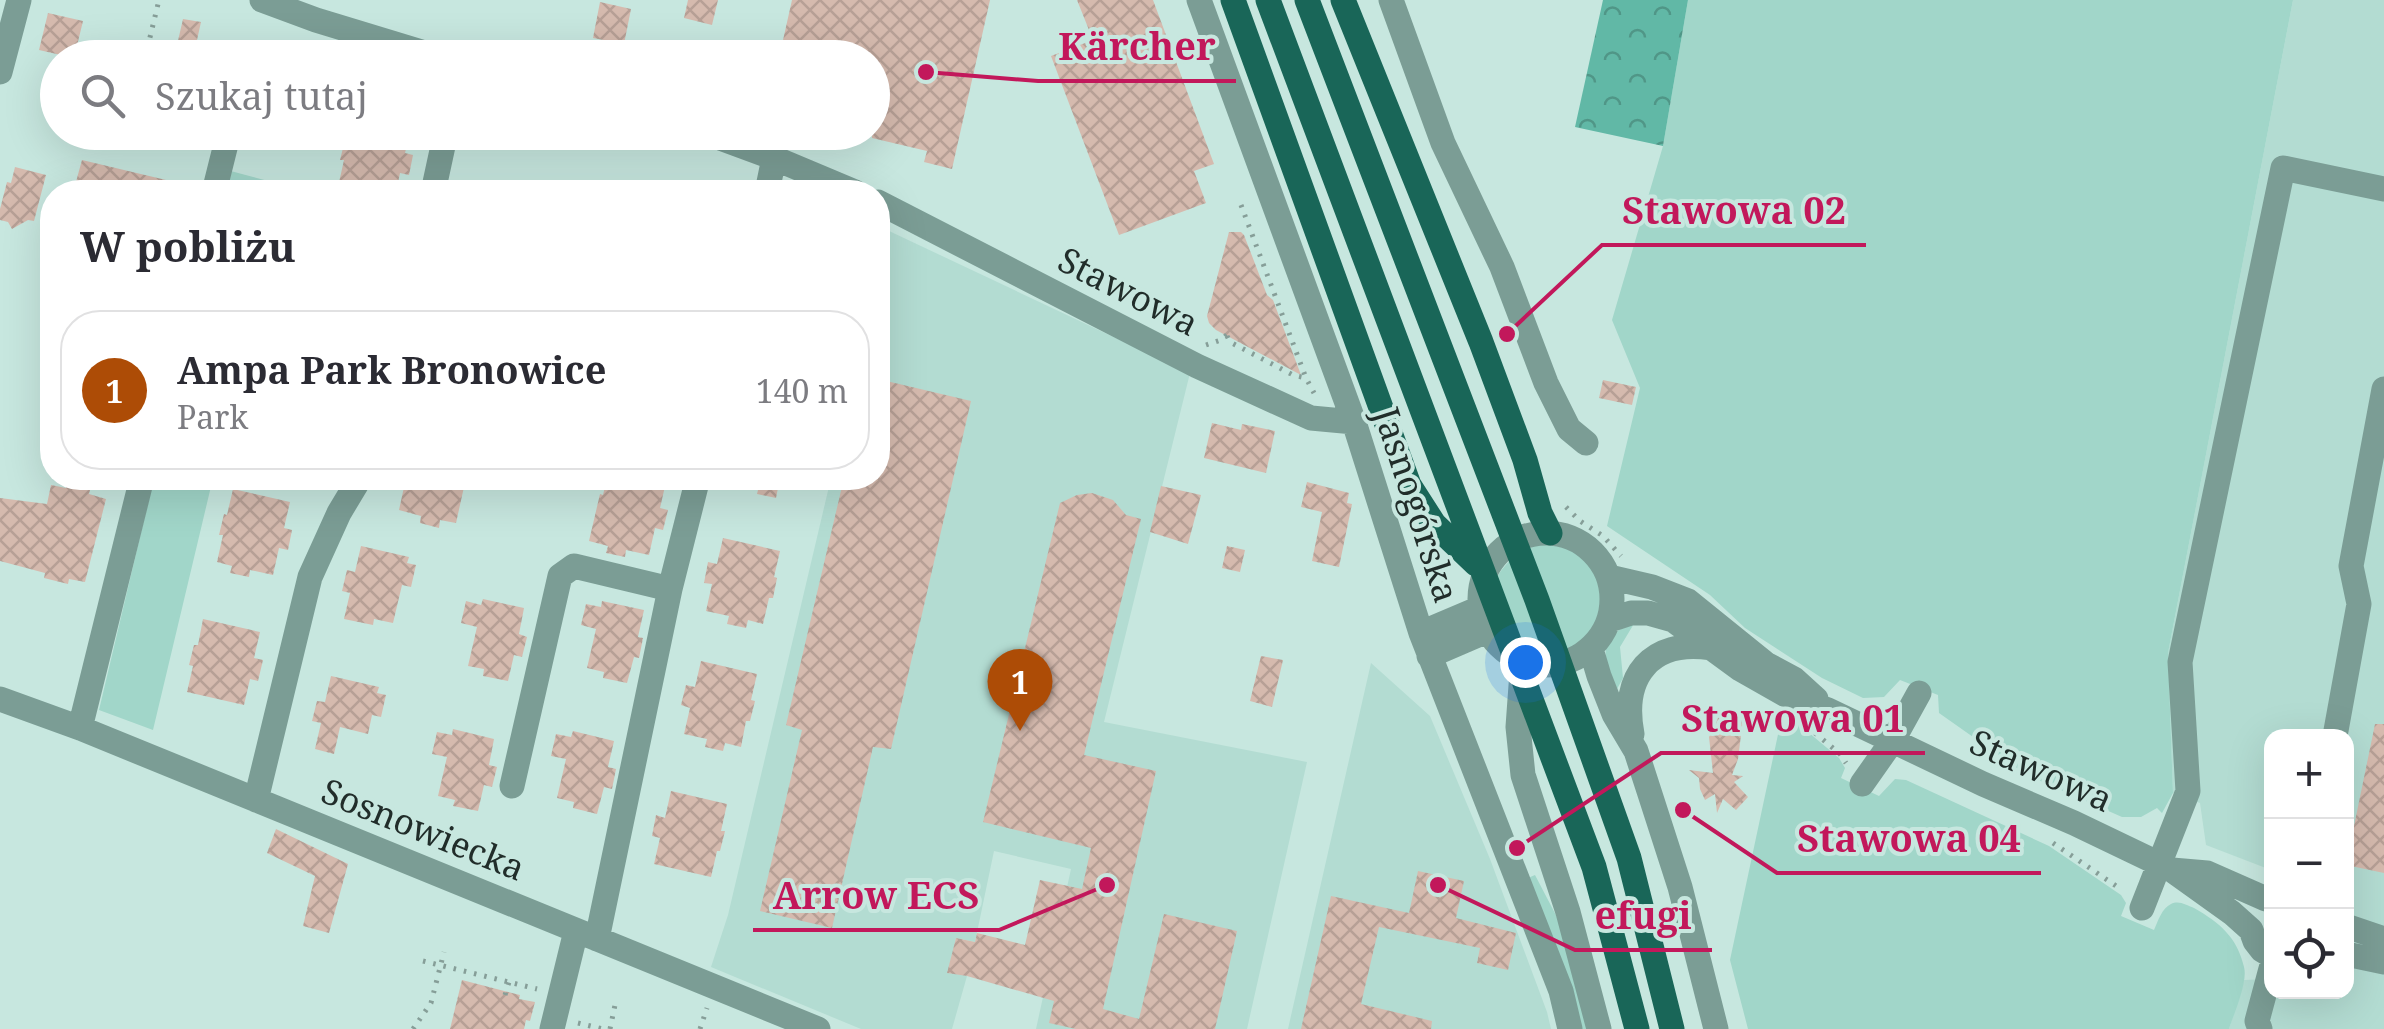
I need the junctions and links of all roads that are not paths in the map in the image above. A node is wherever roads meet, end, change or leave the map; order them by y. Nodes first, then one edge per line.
1 (19, 0) edge
2 (262, 0) edge
3 (1200, 0) edge
4 (1233, 0) edge
5 (1268, 0) edge
6 (1307, 0) edge
7 (1344, 0) edge
8 (1391, 0) edge
9 (382, 40) edge
10 (0, 72) edge
11 (224, 150) edge
12 (442, 150) edge
13 (752, 150) edge
14 (774, 158) junction
15 (217, 180) edge
16 (436, 180) edge
17 (769, 180) edge
18 (826, 180) edge
19 (2384, 188) edge
20 (890, 208) edge
21 (2384, 390) edge
22 (1354, 422) junction
23 (1586, 443) dead end
24 (139, 490) edge
25 (353, 490) edge
26 (695, 490) edge
27 (1550, 533) junction
28 (1618, 570) junction
29 (1485, 572) junction
30 (670, 589) junction
31 (1474, 617) junction
32 (1610, 620) junction
33 (1425, 644) junction
34 (1591, 648) junction
35 (1711, 648) junction
36 (1524, 662) junction
37 (1919, 693) dead end
38 (0, 699) edge
39 (1828, 710) junction
40 (80, 728) junction
41 (2337, 729) edge
42 (1892, 740) junction
43 (1636, 751) junction
44 (1862, 784) dead end
45 (512, 786) dead end
46 (256, 800) junction
47 (2166, 867) junction
48 (2264, 896) edge
49 (2264, 902) edge
50 (2135, 903) road end
51 (2354, 929) edge
52 (2251, 930) junction
53 (587, 935) junction
54 (2384, 940) edge
55 (2264, 951) edge
56 (2354, 956) edge
57 (2384, 962) edge
58 (2264, 999) edge
59 (559, 1024) edge
60 (2258, 1026) edge
61 (818, 1029) edge
62 (1570, 1029) edge
63 (1599, 1029) edge
64 (1637, 1029) edge
65 (1672, 1029) edge
66 (1716, 1029) edge

1 - 10 street
2 - 9 street
3 - 22 street, Jasnogórska
4 - 29 main road
5 - 64 main road, Jasnogórska
6 - 65 main road
7 - 27 main road
8 - 23 street
11 - 15 street
12 - 16 street
13 - 14 street
14 - 17 street
14 - 18 street
19 - 47 street
20 - 22 street, Stawowa
21 - 41 street
22 - 33 street, Jasnogórska
24 - 40 street
25 - 46 street
26 - 30 street
27 - 28 street
27 - 29 street
28 - 32 street
28 - 39 street, Stawowa
29 - 31 street
30 - 45 street
30 - 53 street
31 - 33 street
31 - 36 street
32 - 34 street
32 - 35 street, Stawowa
33 - 62 street, Jasnogórska
34 - 36 street
34 - 43 street
35 - 39 street, Stawowa
35 - 43 street
36 - 63 street
37 - 42 street
38 - 40 street, Sosnowiecka
39 - 42 street, Stawowa
40 - 46 street, Sosnowiecka
42 - 44 street
42 - 47 street, Stawowa
43 - 66 street
46 - 53 street, Sosnowiecka
47 - 48 street, Stawowa
47 - 50 street
47 - 52 street, Stawowa
49 - 52 street, Stawowa
51 - 54 street
52 - 55 street, Stawowa
53 - 59 street
53 - 61 street, Sosnowiecka
56 - 57 street
58 - 60 street

